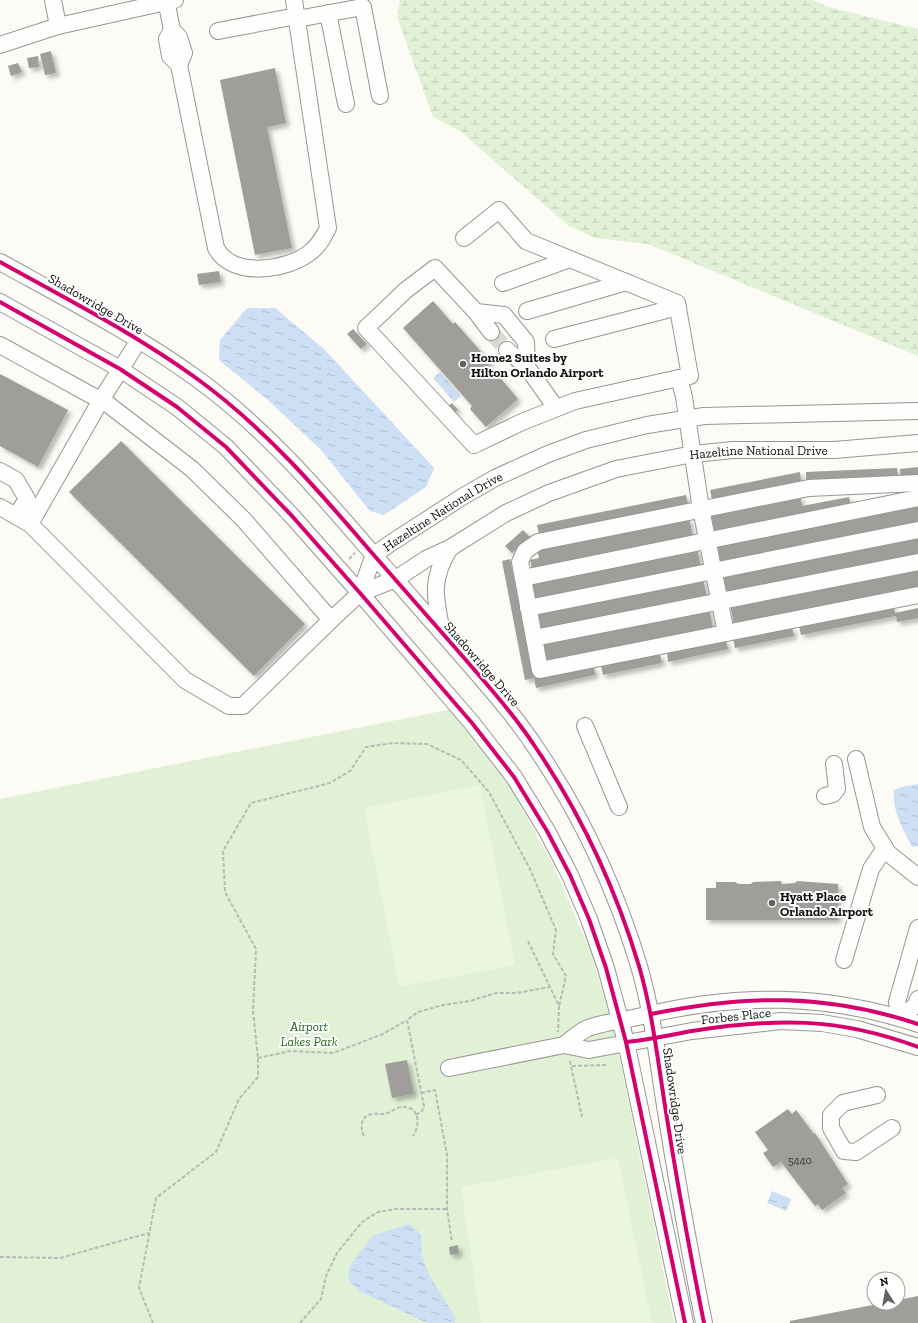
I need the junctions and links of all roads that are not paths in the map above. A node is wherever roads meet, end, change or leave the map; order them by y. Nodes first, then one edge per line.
1 (53, 0) edge
2 (294, 0) edge
3 (169, 1) edge
4 (328, 13) junction
5 (297, 18) junction
6 (58, 26) junction
7 (218, 32) dead end
8 (0, 45) edge
9 (380, 96) dead end
10 (346, 104) dead end
11 (464, 238) dead end
12 (570, 260) junction
13 (0, 262) edge
14 (626, 282) junction
15 (503, 283) dead end
16 (0, 302) edge
17 (678, 307) junction
18 (527, 311) dead end
19 (476, 312) junction
20 (491, 332) tunnel mouth
21 (554, 339) dead end
22 (139, 340) junction
23 (0, 345) edge
24 (507, 350) tunnel mouth
25 (527, 367) junction
26 (120, 370) junction
27 (679, 378) junction
28 (101, 400) junction
29 (556, 408) junction
30 (918, 411) edge
31 (687, 418) junction
32 (918, 443) edge
33 (693, 454) junction
34 (0, 471) edge
35 (918, 483) edge
36 (918, 498) edge
37 (0, 507) edge
38 (701, 509) junction
39 (16, 516) junction
40 (30, 524) junction
41 (918, 530) edge
42 (707, 541) junction
43 (450, 548) junction
44 (374, 555) junction
45 (918, 562) edge
46 (713, 571) junction
47 (523, 578) junction
48 (396, 580) junction
49 (360, 593) junction
50 (918, 595) edge
51 (719, 601) junction
52 (528, 608) junction
53 (331, 620) junction
54 (443, 634) junction
55 (726, 634) junction
56 (534, 638) junction
57 (585, 726) dead end
58 (856, 759) dead end
59 (834, 764) dead end
60 (825, 796) dead end
61 (619, 807) dead end
62 (885, 848) junction
63 (918, 877) edge
64 (918, 928) edge
65 (844, 960) dead end
66 (918, 999) edge
67 (651, 1014) junction
68 (900, 1018) junction
69 (621, 1021) junction
70 (918, 1024) edge
71 (656, 1039) junction
72 (626, 1042) junction
73 (564, 1045) junction
74 (918, 1047) edge
75 (450, 1068) dead end
76 (876, 1095) dead end
77 (892, 1128) dead end
78 (685, 1323) edge
79 (704, 1323) edge

1 - 6 street
2 - 5 street
3 - 5 street
3 - 6 street
4 - 5 street
4 - 9 street
4 - 10 street
5 - 7 street
6 - 8 street
11 - 12 street
12 - 14 street
12 - 15 street
13 - 22 street, Shadowridge Drive
14 - 17 street
14 - 18 street
16 - 26 street
17 - 21 street
17 - 27 street
19 - 20 street
19 - 25 street
19 - 29 street
22 - 26 street
22 - 44 street, Shadowridge Drive
23 - 28 street
24 - 25 street
25 - 29 street
26 - 28 street
26 - 49 street
27 - 29 street
27 - 31 street
28 - 40 street
28 - 53 street
30 - 31 street, Hazeltine National Drive
31 - 33 street
31 - 44 street, Hazeltine National Drive
32 - 33 street, Hazeltine National Drive
33 - 38 street
33 - 43 street, Hazeltine National Drive
34 - 39 street
35 - 38 street
36 - 42 street
37 - 39 street
38 - 42 street
38 - 47 street
39 - 40 street
40 - 53 street
41 - 46 street
42 - 46 street
42 - 47 street
43 - 48 street, Hazeltine National Drive
43 - 54 street
44 - 48 street, Shadowridge Drive
44 - 49 street, Hazeltine National Drive
45 - 51 street
46 - 51 street
46 - 52 street
47 - 52 street
48 - 49 street, Hazeltine National Drive
48 - 54 street, Shadowridge Drive
49 - 53 street
49 - 69 street
50 - 55 street
51 - 55 street
51 - 56 street
52 - 56 street
54 - 67 street, Shadowridge Drive
55 - 56 street
57 - 61 street
58 - 62 street
59 - 60 street
62 - 63 street
62 - 65 street
64 - 68 street
66 - 68 street
67 - 68 street, Forbes Place
67 - 69 street, Forbes Place
67 - 71 street, Shadowridge Drive
68 - 70 street, Forbes Place
69 - 72 street
69 - 73 street, Forbes Place
71 - 72 street, Forbes Place
71 - 74 street, Forbes Place
71 - 79 street, Shadowridge Drive
72 - 73 street, Forbes Place
72 - 78 street
73 - 75 street
76 - 77 street

